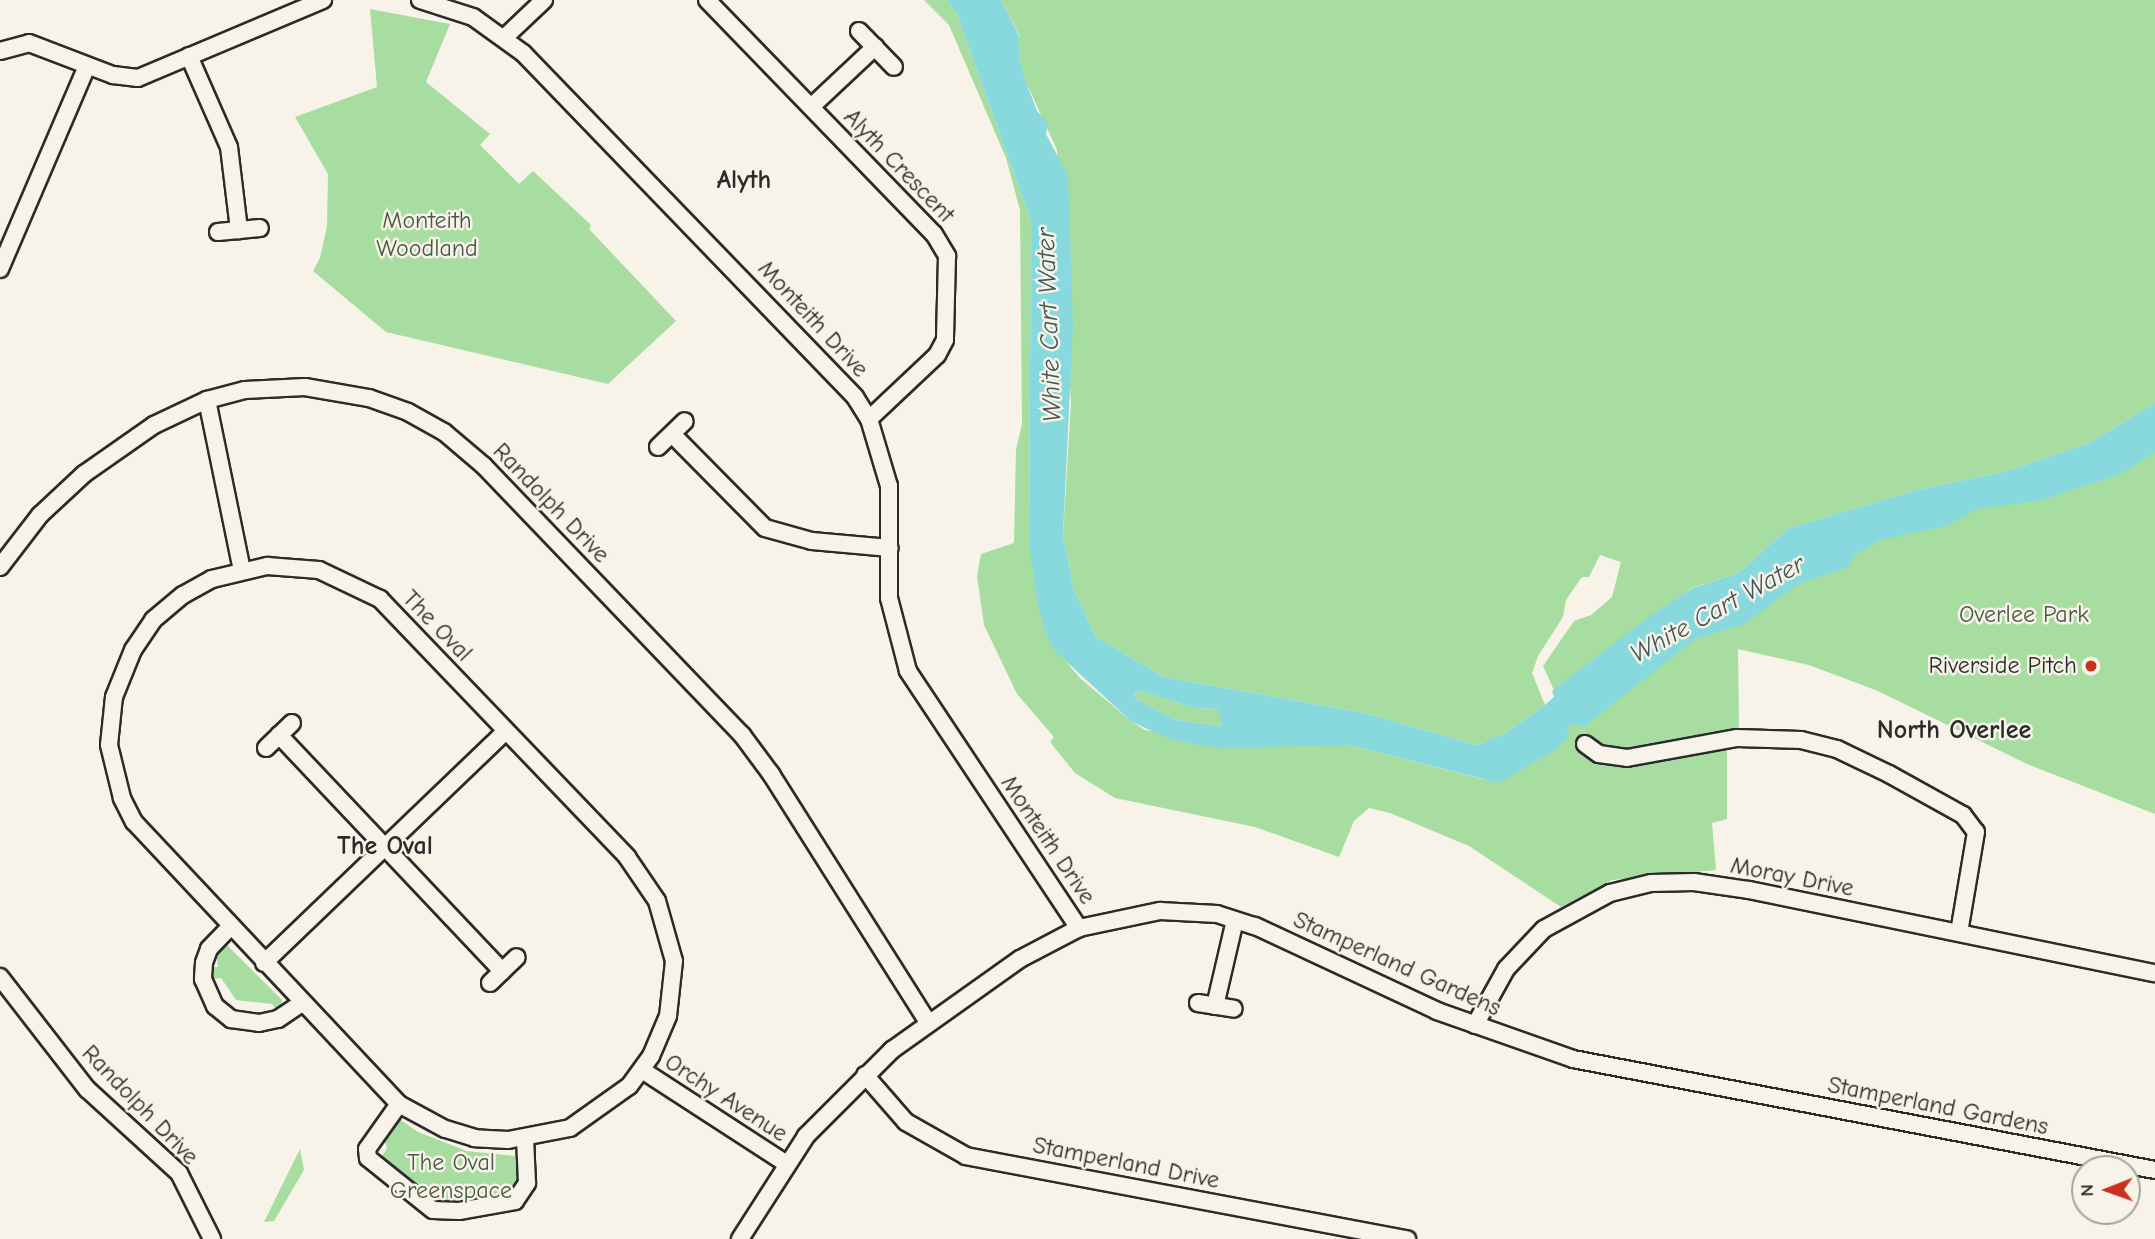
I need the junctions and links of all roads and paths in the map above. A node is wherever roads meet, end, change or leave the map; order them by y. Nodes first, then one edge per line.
1 (323, 0) edge
2 (420, 0) edge
3 (544, 0) edge
4 (707, 0) edge
5 (859, 31) dead end
6 (505, 37) junction
7 (875, 47) junction
8 (0, 51) edge
9 (189, 56) junction
10 (87, 66) junction
11 (894, 67) dead end
12 (811, 107) junction
13 (260, 228) dead end
14 (239, 230) junction
15 (218, 232) dead end
16 (0, 269) edge
17 (207, 400) junction
18 (869, 419) junction
19 (685, 421) dead end
20 (671, 434) junction
21 (658, 447) dead end
22 (890, 548) junction
23 (0, 567) edge
24 (242, 569) junction
25 (292, 723) dead end
26 (505, 732) junction
27 (279, 735) junction
28 (1585, 744) dead end
29 (265, 748) dead end
30 (385, 847) junction
31 (1235, 920) junction
32 (230, 927) junction
33 (1079, 928) junction
34 (1959, 933) junction
35 (517, 957) dead end
36 (264, 962) junction
37 (502, 971) junction
38 (2155, 972) edge
39 (0, 976) edge
40 (489, 983) dead end
41 (302, 1003) junction
42 (1198, 1003) dead end
43 (1215, 1006) junction
44 (1234, 1009) dead end
45 (928, 1022) junction
46 (1475, 1026) junction
47 (642, 1070) junction
48 (865, 1075) junction
49 (399, 1104) junction
50 (524, 1138) junction
51 (786, 1164) junction
52 (2155, 1170) edge
53 (212, 1239) edge
54 (740, 1239) edge
55 (1407, 1239) edge

1 - 9 street
2 - 6 street, Monteith Drive
3 - 6 street
4 - 12 street, Alyth Crescent
5 - 7 street
6 - 18 street, Monteith Drive
7 - 11 street
7 - 12 street
8 - 10 street
9 - 10 street
9 - 14 street
10 - 16 street
12 - 18 street, Alyth Crescent
13 - 14 street
14 - 15 street
17 - 23 street, Randolph Drive
17 - 24 street
17 - 45 street, Randolph Drive
18 - 22 street, Monteith Drive
19 - 20 street
20 - 21 street
20 - 22 street
22 - 33 street, Monteith Drive
24 - 26 street, The Oval
24 - 32 street, The Oval
25 - 27 street
26 - 30 street
26 - 47 street, The Oval
27 - 29 street
27 - 30 street
28 - 34 street
30 - 36 street
30 - 37 street
31 - 33 street, Stamperland Gardens
31 - 43 street
31 - 46 street, Stamperland Gardens
32 - 36 street, The Oval
32 - 41 street
33 - 45 street, Stamperland Gardens
34 - 38 street, Moray Drive
34 - 46 street, Moray Drive
35 - 37 street
36 - 41 street, The Oval
37 - 40 street
39 - 53 street, Randolph Drive
41 - 49 street, The Oval
42 - 43 street
43 - 44 street
45 - 48 street, Stamperland Gardens
46 - 52 street, Stamperland Gardens
47 - 50 street, The Oval
47 - 51 street, Orchy Avenue
48 - 51 street, Stamperland Gardens
48 - 55 street, Stamperland Drive
49 - 50 street, The Oval
49 - 50 street
51 - 54 street, Stamperland Gardens

